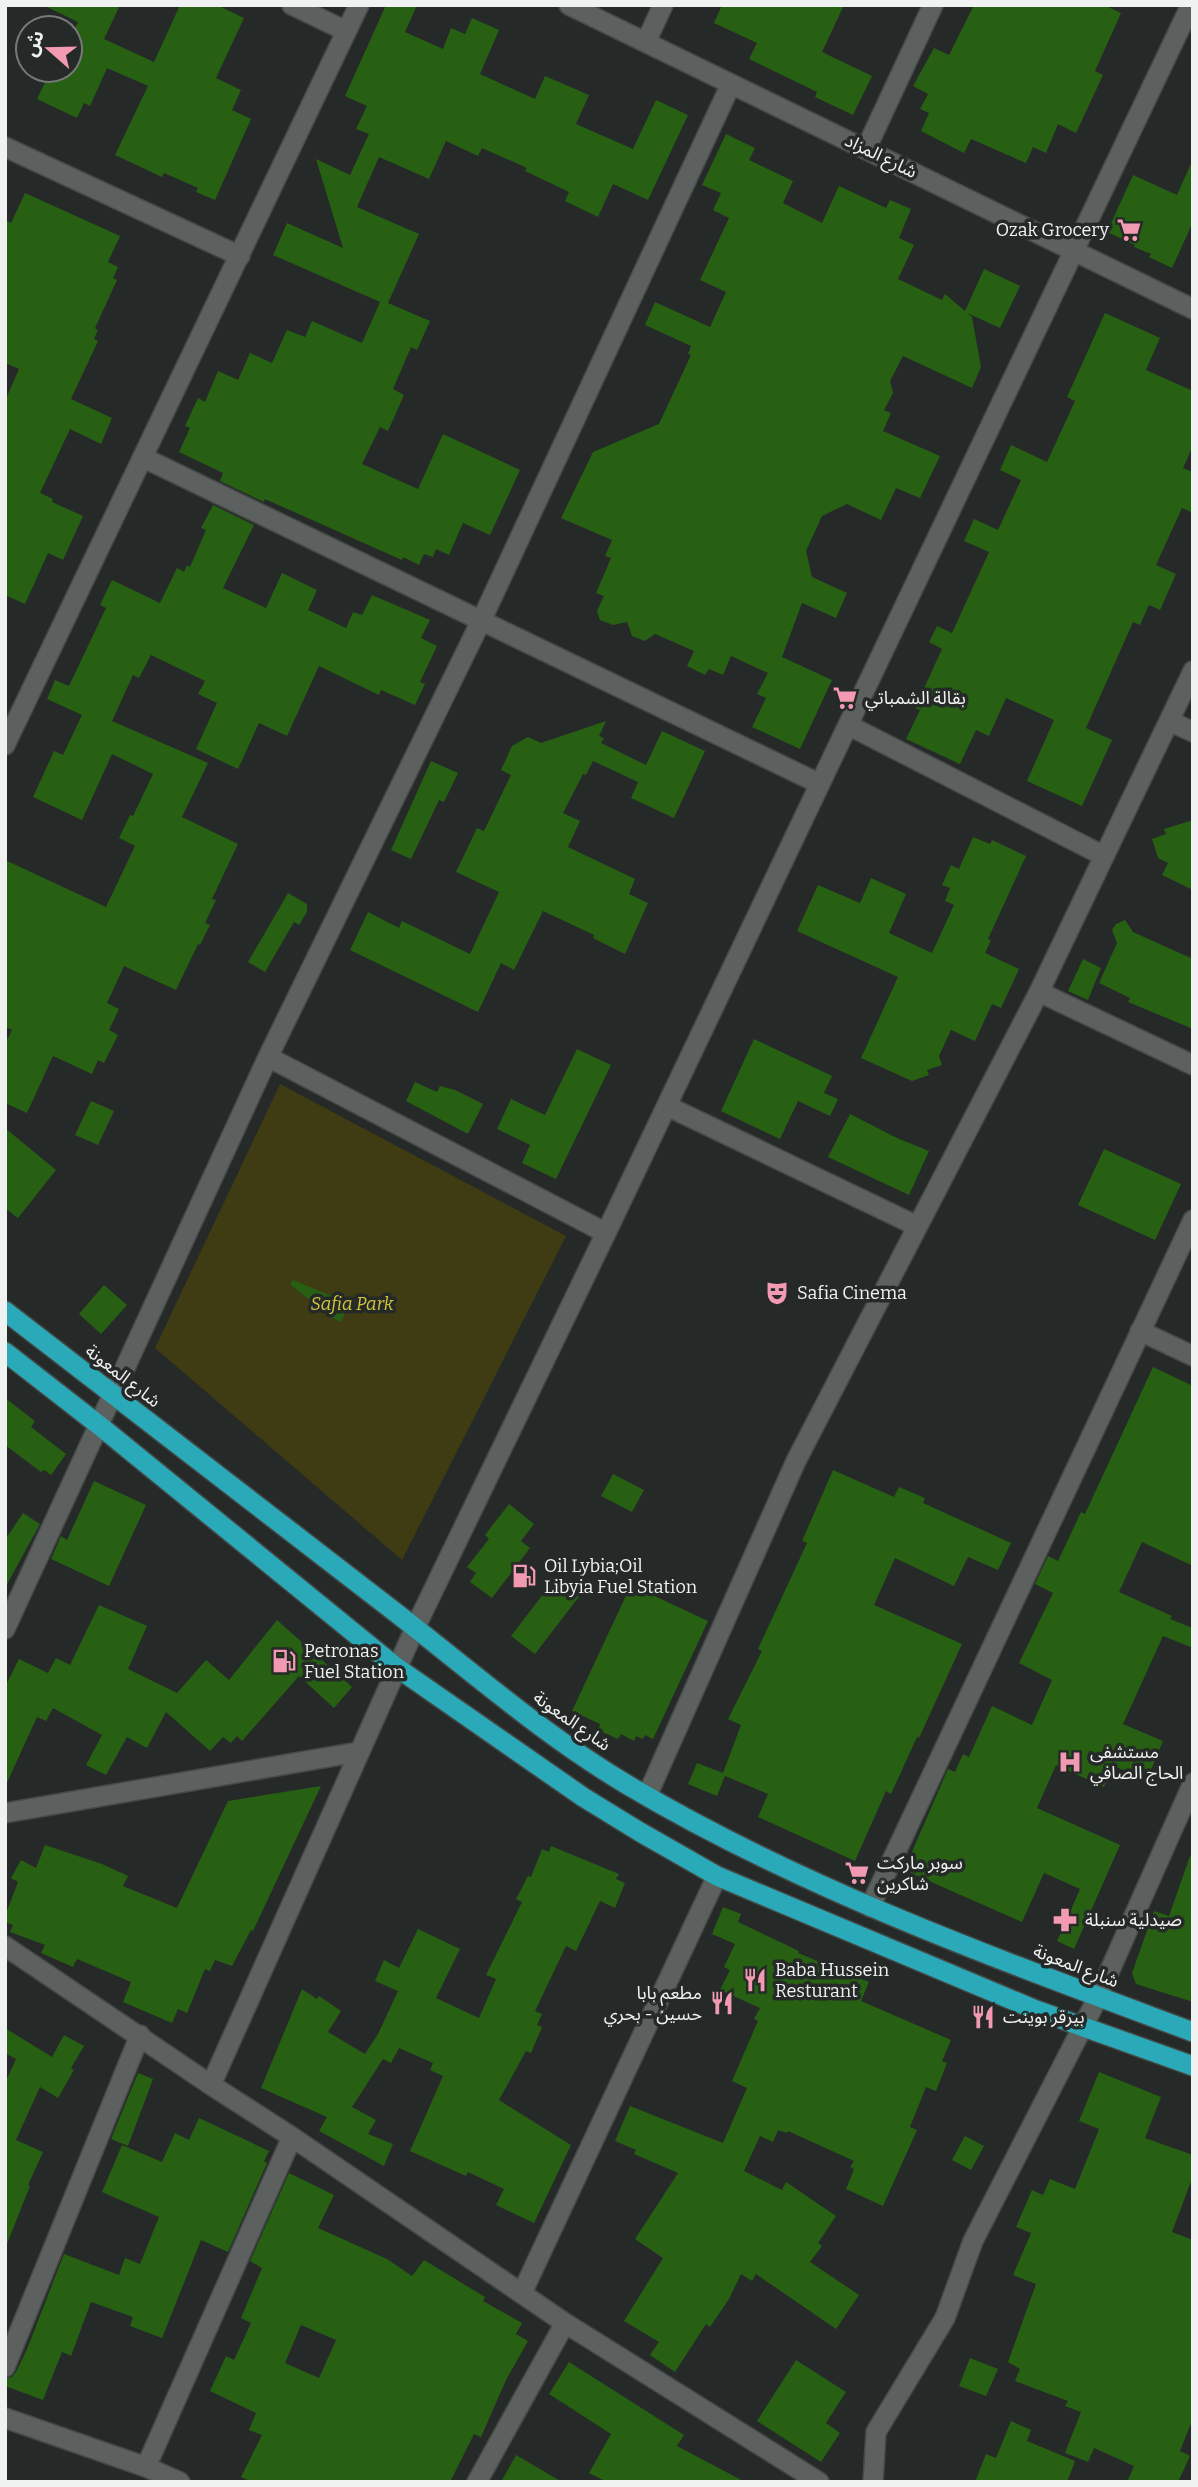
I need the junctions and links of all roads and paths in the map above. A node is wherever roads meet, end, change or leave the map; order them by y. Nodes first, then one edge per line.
1 (292, 5) edge
2 (359, 5) edge
3 (569, 5) edge
4 (663, 5) edge
5 (933, 5) edge
6 (1191, 5) edge
7 (346, 31) junction
8 (646, 42) junction
9 (731, 84) junction
10 (5, 147) edge
11 (866, 149) junction
12 (1074, 250) junction
13 (240, 256) junction
14 (1193, 309) edge
15 (144, 458) junction
16 (482, 619) junction
17 (1193, 671) edge
18 (1169, 721) junction
19 (848, 725) junction
20 (1193, 732) edge
21 (5, 745) edge
22 (820, 784) junction
23 (1104, 856) junction
24 (1039, 992) junction
25 (268, 1057) junction
26 (1193, 1065) edge
27 (667, 1106) junction
28 (1193, 1220) edge
29 (917, 1226) junction
30 (606, 1233) junction
31 (5, 1311) edge
32 (1140, 1331) junction
33 (5, 1352) edge
34 (1193, 1356) edge
35 (112, 1393) junction
36 (100, 1426) junction
37 (415, 1628) junction
38 (5, 1629) edge
39 (396, 1667) junction
40 (358, 1752) junction
41 (1193, 1783) edge
42 (647, 1796) junction
43 (5, 1814) edge
44 (717, 1876) junction
45 (870, 1907) junction
46 (5, 1946) edge
47 (1098, 1997) junction
48 (1083, 2028) junction
49 (1193, 2032) edge
50 (140, 2035) junction
51 (1193, 2066) edge
52 (211, 2085) junction
53 (292, 2137) junction
54 (522, 2293) junction
55 (565, 2323) junction
56 (5, 2367) edge
57 (5, 2418) edge
58 (146, 2467) junction
59 (178, 2481) edge
60 (477, 2482) edge
61 (819, 2482) edge
62 (873, 2482) edge

1 - 7 street
2 - 7 street
3 - 8 street, شارع المزاد
4 - 8 street
5 - 11 street
6 - 12 street
7 - 13 street
8 - 9 street, شارع المزاد
9 - 11 street, شارع المزاد
9 - 16 street
10 - 13 street
11 - 12 street, شارع المزاد
12 - 14 street, شارع المزاد
12 - 19 street
13 - 15 street
15 - 16 street
15 - 21 street
16 - 22 street
16 - 25 street
17 - 18 street
18 - 20 street
18 - 23 street
19 - 22 street
19 - 23 street
22 - 27 street
23 - 24 street
24 - 26 street
24 - 29 street
25 - 30 street
25 - 35 street
27 - 29 street
27 - 30 street
28 - 32 street
29 - 42 street
30 - 37 street
31 - 35 highway, شارع المعونة
32 - 34 street
32 - 45 street
33 - 36 highway
35 - 36 street
35 - 37 highway, شارع المعونة
36 - 38 street
36 - 39 highway
37 - 39 street
37 - 42 highway, شارع المعونة
39 - 40 street
39 - 44 highway
40 - 43 street
40 - 52 street
41 - 47 street
42 - 45 highway, شارع المعونة
44 - 48 highway
44 - 54 street
45 - 47 highway, شارع المعونة
46 - 50 street
47 - 48 street
47 - 49 highway, شارع المعونة
48 - 51 highway
48 - 62 street
50 - 52 street
50 - 56 street
52 - 53 street
53 - 54 street
53 - 58 street
54 - 55 street
55 - 60 street
55 - 61 street
57 - 58 street
58 - 59 street

